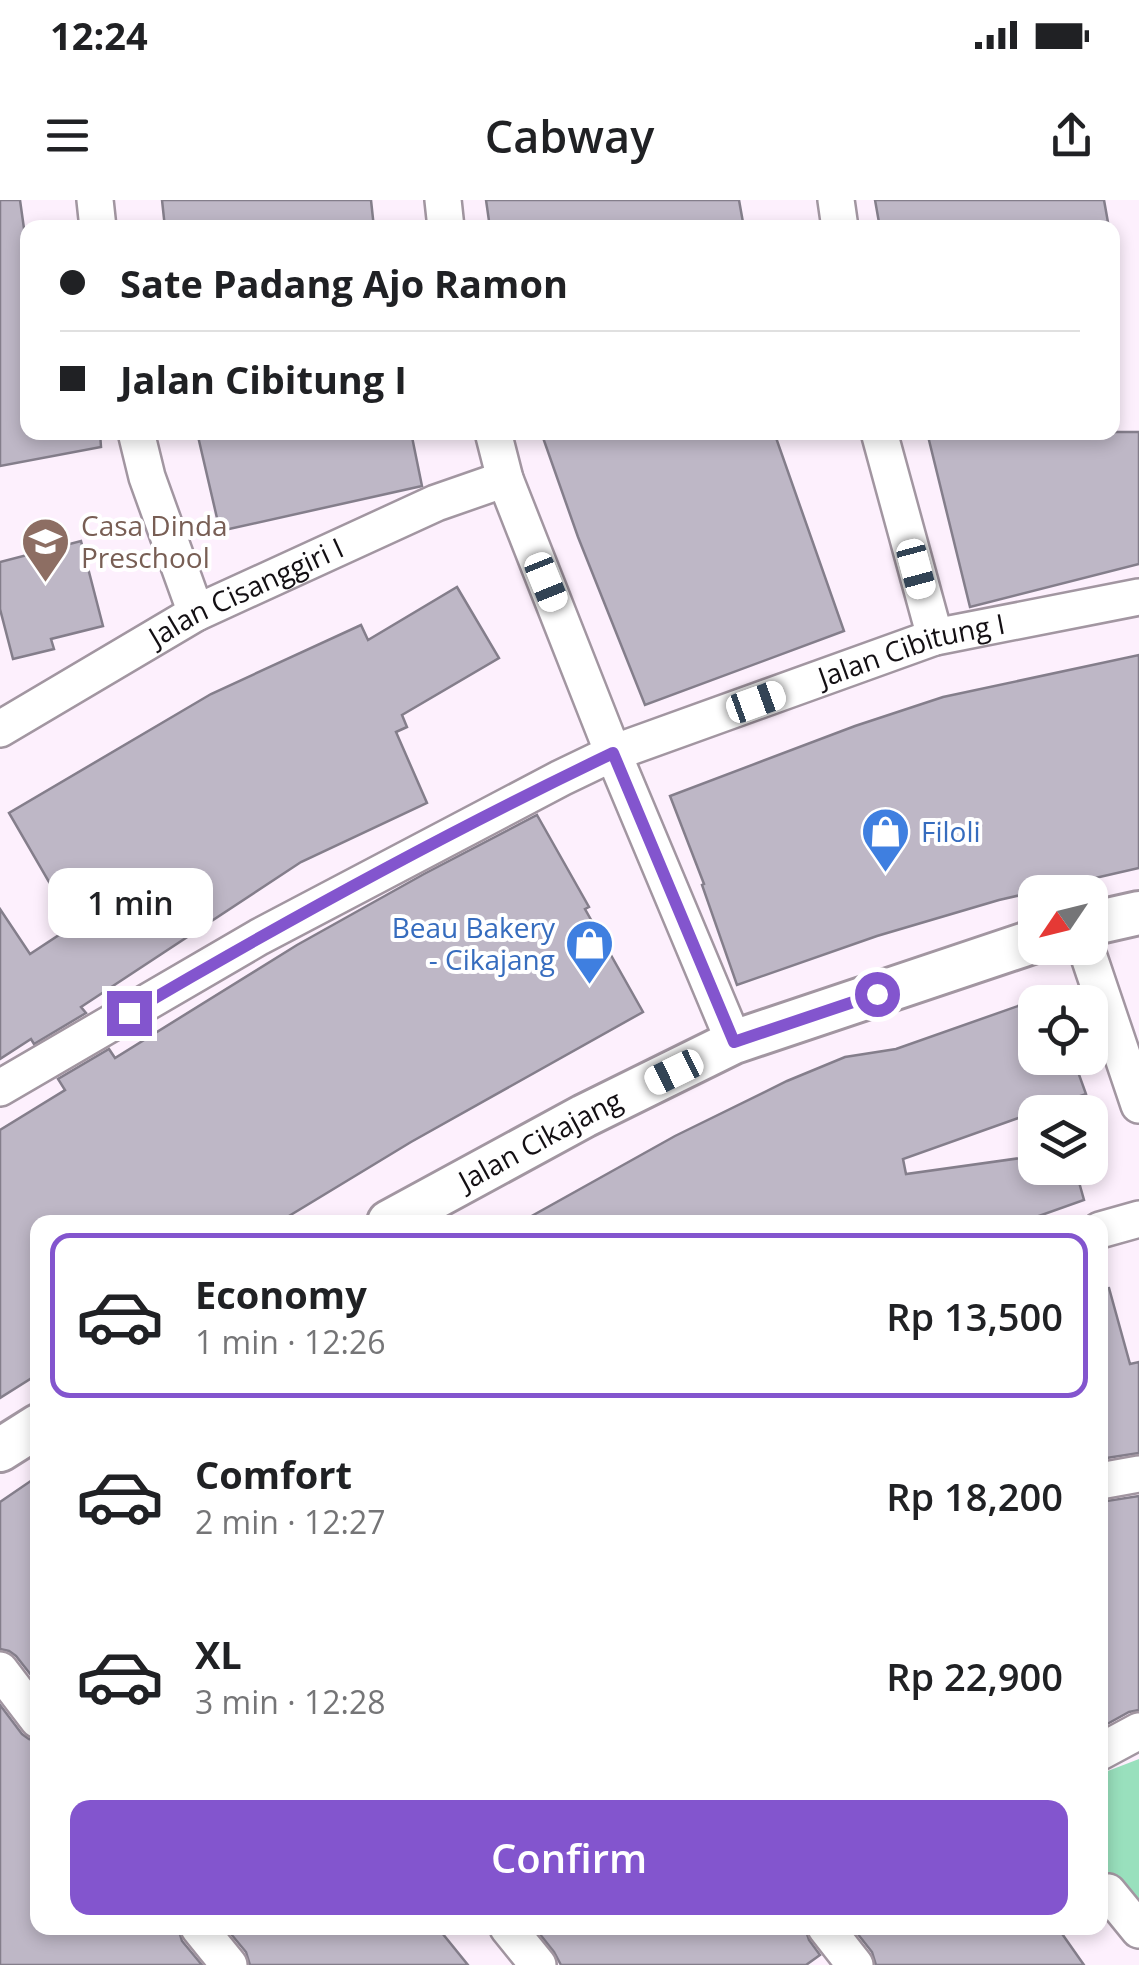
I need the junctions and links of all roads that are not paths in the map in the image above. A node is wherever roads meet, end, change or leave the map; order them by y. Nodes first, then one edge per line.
1 (138, 440) edge
2 (495, 440) edge
3 (881, 440) edge
4 (506, 479) junction
5 (1139, 598) edge
6 (196, 613) junction
7 (935, 637) junction
8 (0, 728) edge
9 (613, 753) junction
10 (1139, 913) edge
11 (1108, 920) edge
12 (1018, 948) edge
13 (1092, 965) edge
14 (734, 1042) junction
15 (0, 1088) edge
16 (1139, 1105) edge
17 (402, 1215) edge
18 (1139, 1219) edge
19 (1108, 1228) edge
20 (30, 1431) edge
21 (0, 1450) edge
22 (1139, 1474) edge
23 (1108, 1480) edge
24 (0, 1670) edge
25 (30, 1709) edge
26 (1139, 1731) edge
27 (1108, 1748) edge
28 (1108, 1892) dead end
29 (1139, 1930) edge
30 (205, 1935) edge
31 (514, 1935) edge
32 (831, 1935) edge
33 (229, 1965) edge
34 (538, 1965) edge
35 (855, 1965) edge

1 - 6 street
2 - 4 street
3 - 7 street
4 - 6 street, Jalan Cisanggiri I
4 - 9 street
5 - 7 street, Jalan Cibitung I
6 - 8 street, Jalan Cisanggiri I
7 - 9 street, Jalan Cibitung I
9 - 14 street
9 - 15 street, Jalan Cibitung I
10 - 11 street
12 - 14 street, Jalan Cikajang
13 - 16 street
14 - 17 street, Jalan Cikajang
18 - 19 street
20 - 21 street
22 - 23 street
24 - 25 street
26 - 27 street
28 - 29 street
30 - 33 street
31 - 34 street
32 - 35 street

